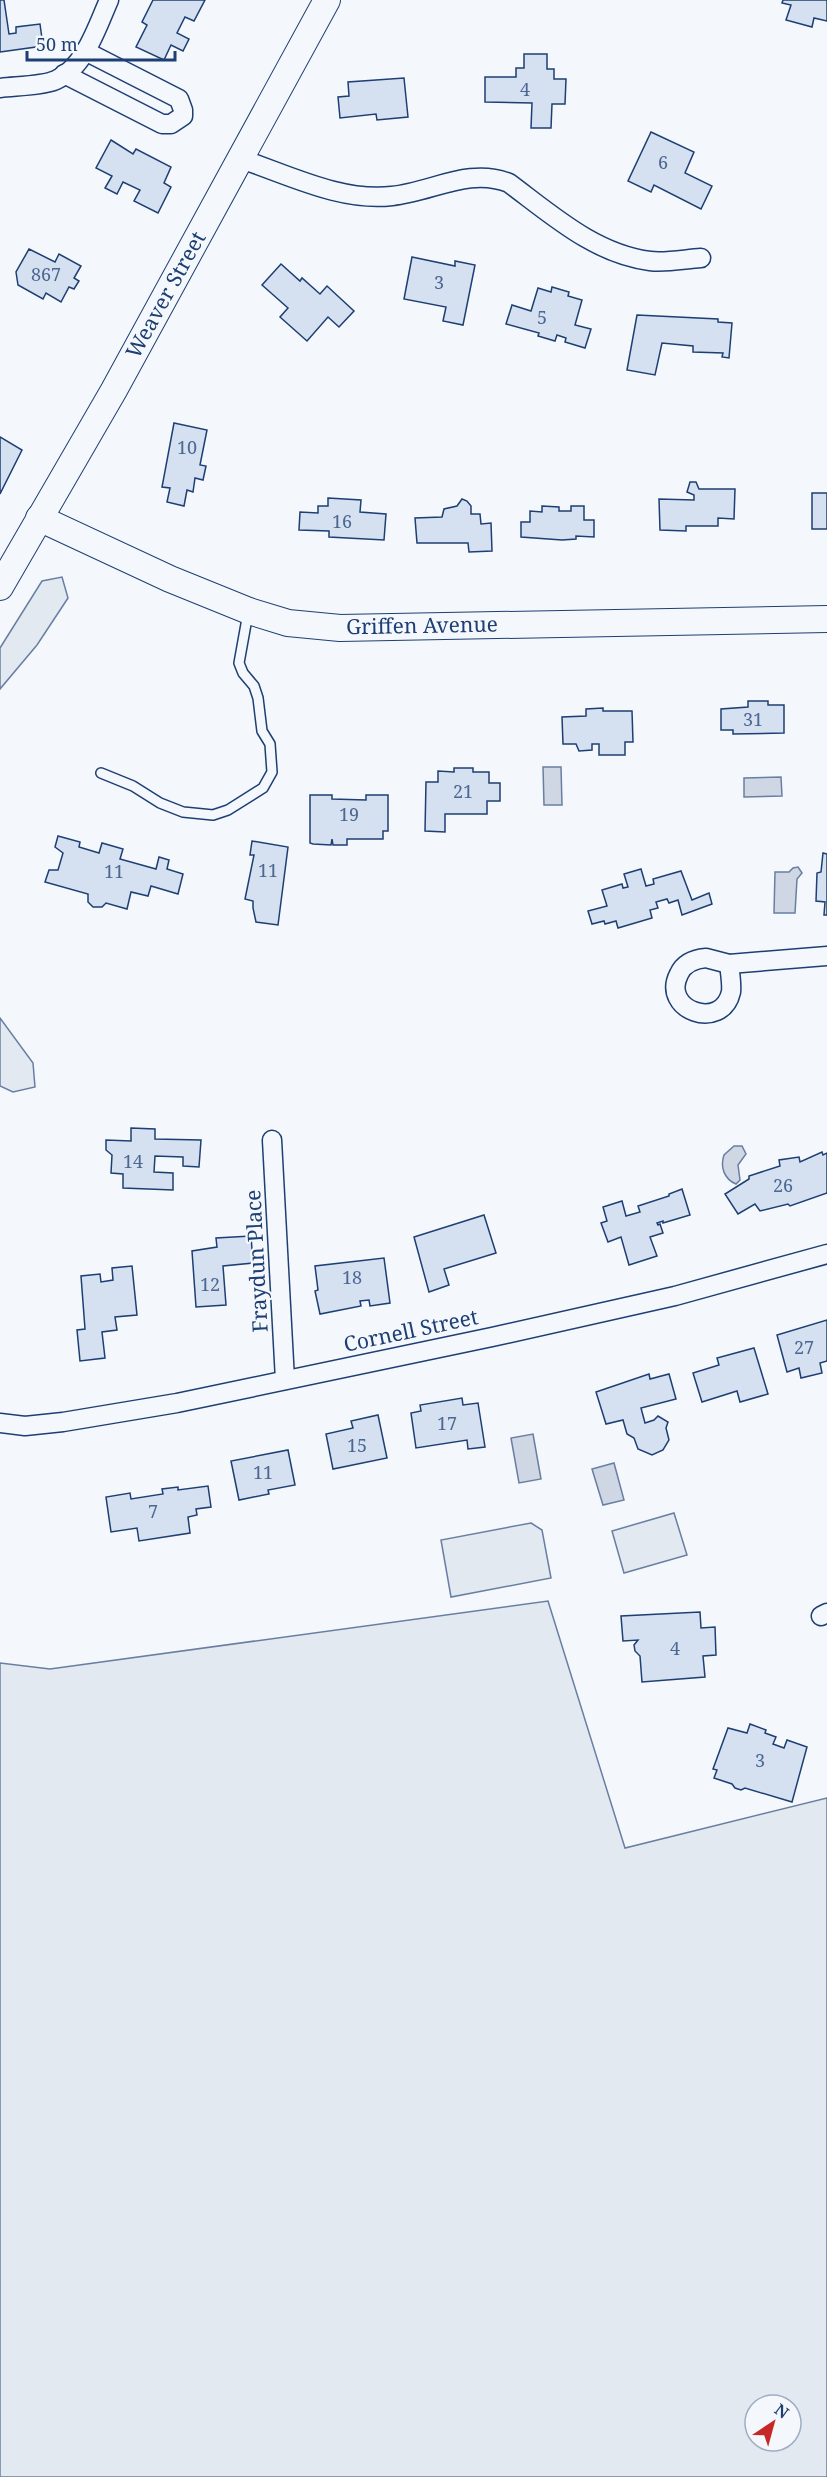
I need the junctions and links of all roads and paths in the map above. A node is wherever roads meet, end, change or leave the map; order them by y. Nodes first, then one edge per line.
1 (110, 0) edge
2 (327, 0) edge
3 (85, 51) junction
4 (64, 74) junction
5 (0, 88) edge
6 (242, 159) junction
7 (701, 258) dead end
8 (39, 518) junction
9 (0, 587) edge
10 (249, 611) junction
11 (827, 619) edge
12 (101, 773) dead end
13 (827, 956) edge
14 (729, 964) dead end
15 (272, 1140) dead end
16 (827, 1254) edge
17 (285, 1380) junction
18 (0, 1422) edge

1 - 3 street
2 - 6 street, Weaver Street
3 - 4 street
3 - 4 street
4 - 5 street
6 - 7 street
6 - 8 street, Weaver Street
8 - 9 street, Weaver Street
8 - 10 street, Griffen Avenue
10 - 11 street, Griffen Avenue
10 - 12 lane
13 - 14 street
15 - 17 street, Fraydun Place
16 - 17 street, Cornell Street
17 - 18 street, Cornell Street

